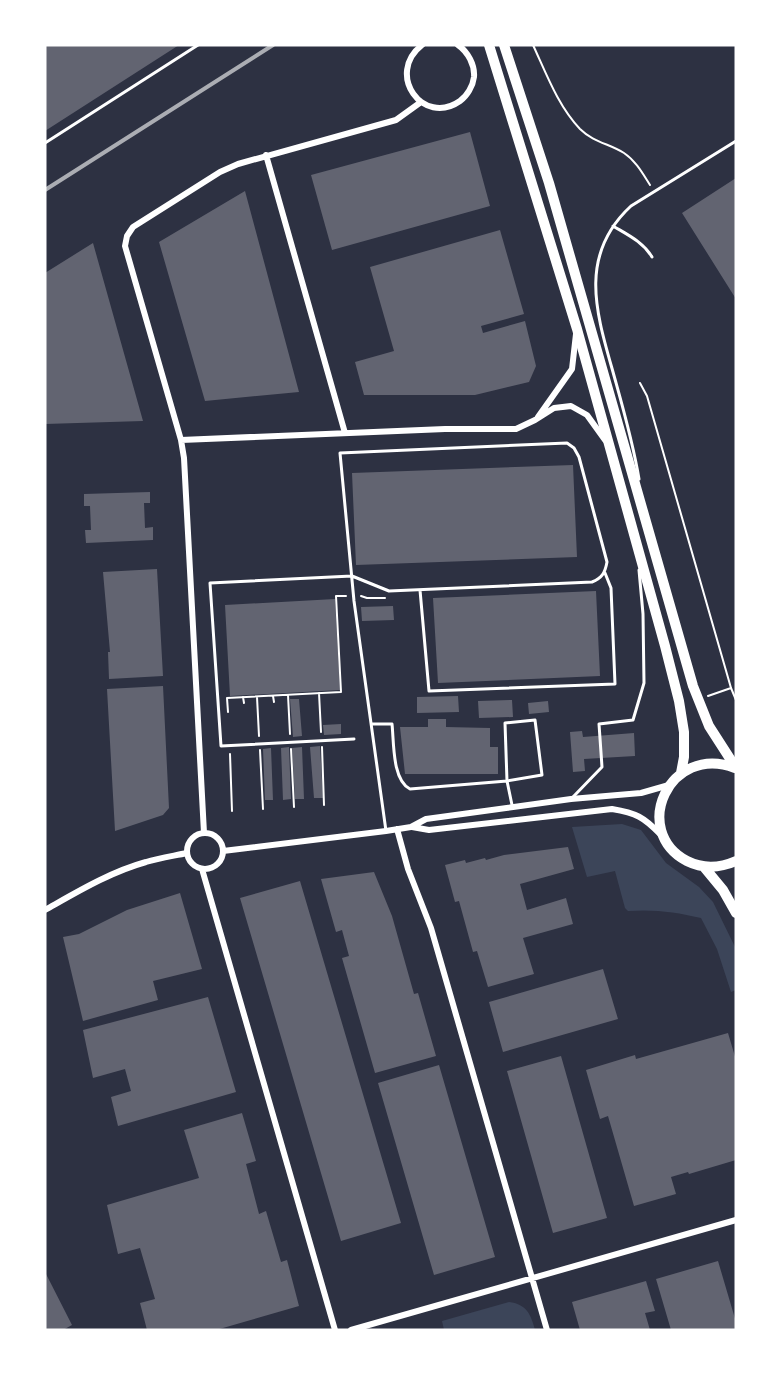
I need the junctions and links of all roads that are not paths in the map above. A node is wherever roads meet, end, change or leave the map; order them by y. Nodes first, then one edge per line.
1 (198, 45) edge
2 (422, 45) edge
3 (458, 45) edge
4 (489, 45) edge
5 (504, 45) edge
6 (422, 102) junction
7 (736, 141) edge
8 (45, 143) edge
9 (266, 155) junction
10 (613, 226) junction
11 (652, 257) dead end
12 (577, 329) junction
13 (536, 420) junction
14 (345, 433) junction
15 (181, 440) junction
16 (607, 443) junction
17 (644, 515) junction
18 (636, 545) junction
19 (605, 572) junction
20 (352, 576) junction
21 (420, 590) junction
22 (371, 724) junction
23 (354, 739) dead end
24 (736, 769) edge
25 (681, 773) junction
26 (507, 781) junction
27 (669, 785) junction
28 (572, 799) junction
29 (513, 807) junction
30 (411, 827) junction
31 (397, 829) junction
32 (386, 831) junction
33 (204, 833) junction
34 (667, 841) junction
35 (223, 851) junction
36 (187, 853) junction
37 (736, 861) edge
38 (704, 867) junction
39 (202, 869) junction
40 (45, 910) edge
41 (736, 914) edge
42 (736, 1220) edge
43 (532, 1277) junction
44 (335, 1330) edge
45 (351, 1330) edge
46 (547, 1330) edge

1 - 8 lane
2 - 6 street
3 - 6 street
4 - 12 highway
5 - 17 highway
6 - 9 street
7 - 10 lane
9 - 14 street
9 - 15 street
10 - 11 lane
10 - 17 lane
12 - 13 street
12 - 16 highway
13 - 14 street
13 - 16 street
14 - 15 street
15 - 33 street
16 - 18 highway
17 - 24 highway
18 - 25 highway
18 - 28 lane
19 - 20 lane
19 - 21 lane
19 - 21 lane
20 - 21 lane
20 - 22 lane
20 - 23 lane
22 - 26 lane
22 - 32 lane
24 - 25 highway
25 - 27 highway
26 - 26 lane
26 - 29 lane
27 - 28 street
27 - 34 highway
28 - 29 street
29 - 30 street
30 - 31 street
30 - 34 street
31 - 32 street
31 - 43 street
32 - 35 street
33 - 35 street
33 - 36 street
34 - 38 highway
35 - 39 street
36 - 39 street
36 - 40 street
37 - 38 highway
38 - 41 highway
39 - 44 street
42 - 43 street
43 - 45 street
43 - 46 street

